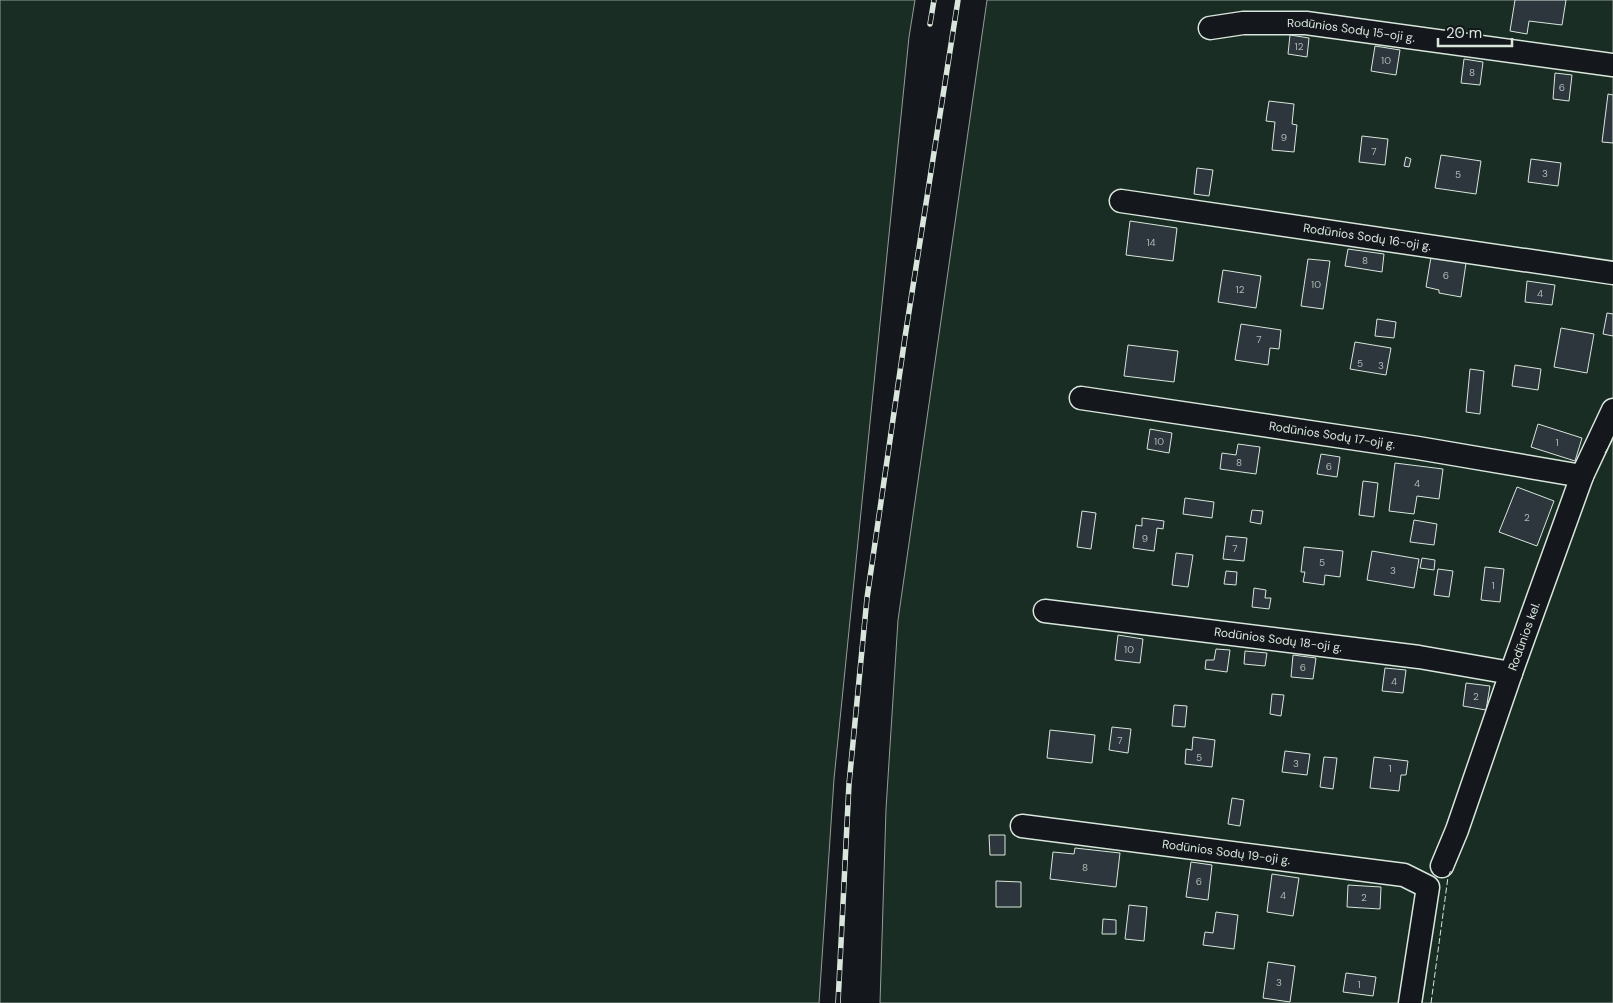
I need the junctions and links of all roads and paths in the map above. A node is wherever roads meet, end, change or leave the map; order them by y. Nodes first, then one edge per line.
1 (1210, 28) dead end
2 (1613, 65) edge
3 (1121, 201) dead end
4 (1613, 273) edge
5 (1081, 398) dead end
6 (1613, 410) edge
7 (1582, 476) junction
8 (1045, 611) dead end
9 (1511, 673) junction
10 (1022, 826) dead end
11 (1442, 866) dead end
12 (1410, 1003) edge

1 - 2 street, Rodūnios Sodų 15-oji g.
3 - 4 street, Rodūnios Sodų 16-oji g.
5 - 7 street, Rodūnios Sodų 17-oji g.
6 - 7 street, Rodūnios kel.
7 - 9 street, Rodūnios kel.
8 - 9 street, Rodūnios Sodų 18-oji g.
9 - 11 street, Rodūnios kel.
10 - 12 street, Rodūnios Sodų 19-oji g.

